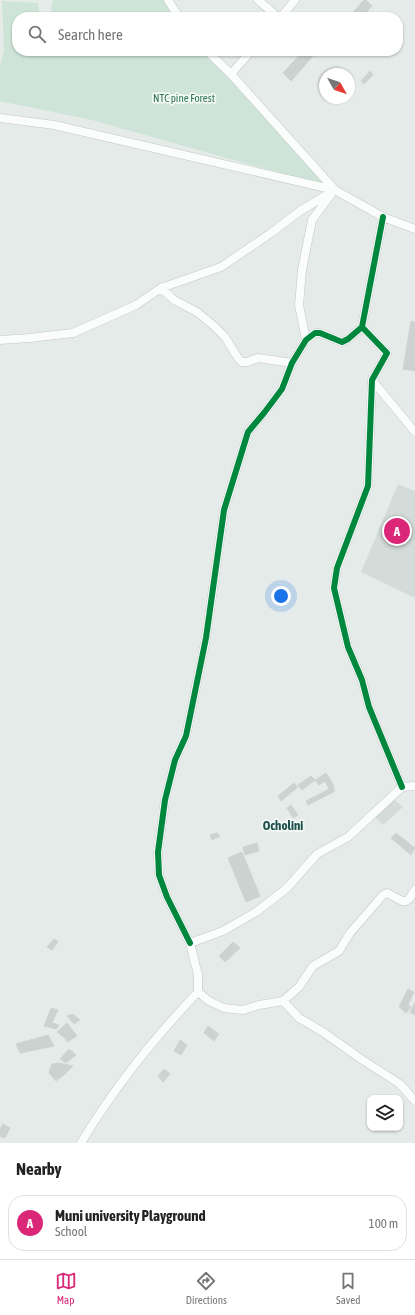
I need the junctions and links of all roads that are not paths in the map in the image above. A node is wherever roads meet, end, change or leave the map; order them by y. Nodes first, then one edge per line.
1 (168, 0) edge
2 (258, 0) edge
3 (295, 0) edge
4 (176, 12) edge
5 (274, 12) edge
6 (284, 12) edge
7 (212, 56) edge
8 (247, 56) edge
9 (231, 74) junction
10 (0, 118) edge
11 (335, 190) junction
12 (384, 217) junction
13 (415, 229) edge
14 (161, 288) junction
15 (362, 327) junction
16 (0, 340) edge
17 (306, 340) junction
18 (292, 363) junction
19 (372, 380) junction
20 (415, 432) edge
21 (415, 786) edge
22 (402, 787) junction
23 (415, 890) edge
24 (190, 943) junction
25 (198, 992) junction
26 (283, 1002) junction
27 (415, 1101) edge
28 (81, 1143) edge

1 - 4 street
2 - 5 street
3 - 6 street
7 - 9 street
8 - 9 street
9 - 11 street
10 - 11 street
11 - 12 street
11 - 14 street
11 - 17 street
12 - 13 street
12 - 15 street
14 - 16 street
14 - 18 street
15 - 17 street
15 - 19 street
17 - 18 street
18 - 24 street
19 - 20 street
19 - 22 street
21 - 22 street
22 - 24 street
23 - 26 street
24 - 25 street
25 - 26 street
25 - 28 street
26 - 27 street

